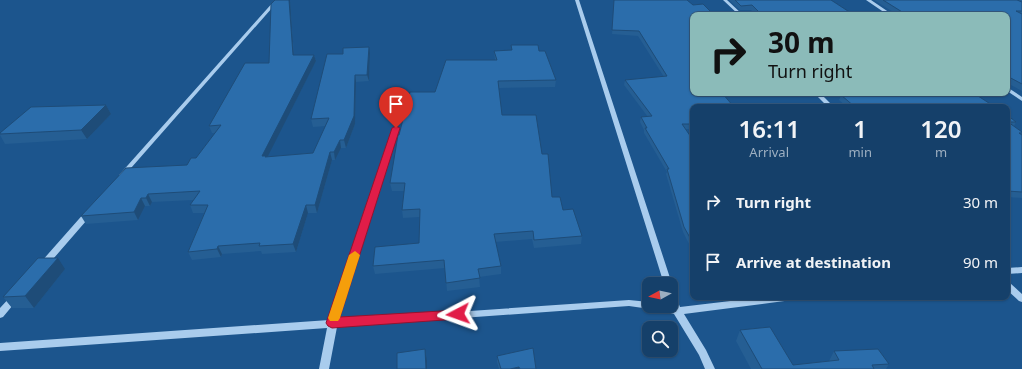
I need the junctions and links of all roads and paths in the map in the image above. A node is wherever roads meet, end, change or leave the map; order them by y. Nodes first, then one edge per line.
1 (277, 0) edge
2 (577, 0) edge
3 (726, 0) edge
4 (868, 0) edge
5 (738, 12) edge
6 (887, 12) edge
7 (1010, 91) edge
8 (820, 96) edge
9 (1022, 99) edge
10 (828, 104) edge
11 (396, 128) dead end
12 (115, 184) edge
13 (94, 207) edge
14 (1022, 270) edge
15 (1010, 271) edge
16 (36, 272) edge
17 (666, 277) edge
18 (1010, 288) edge
19 (21, 290) edge
20 (1022, 299) edge
21 (767, 300) edge
22 (642, 305) edge
23 (678, 311) edge
24 (678, 313) edge
25 (0, 314) edge
26 (332, 323) junction
27 (0, 347) edge
28 (324, 369) edge
29 (710, 369) edge

1 - 12 street
2 - 17 street
3 - 5 street
4 - 6 street
7 - 9 street
8 - 10 street
11 - 26 street
13 - 16 street
14 - 15 street
18 - 20 street
19 - 25 street
21 - 23 street
22 - 26 street
24 - 29 street
26 - 27 street
26 - 28 street

